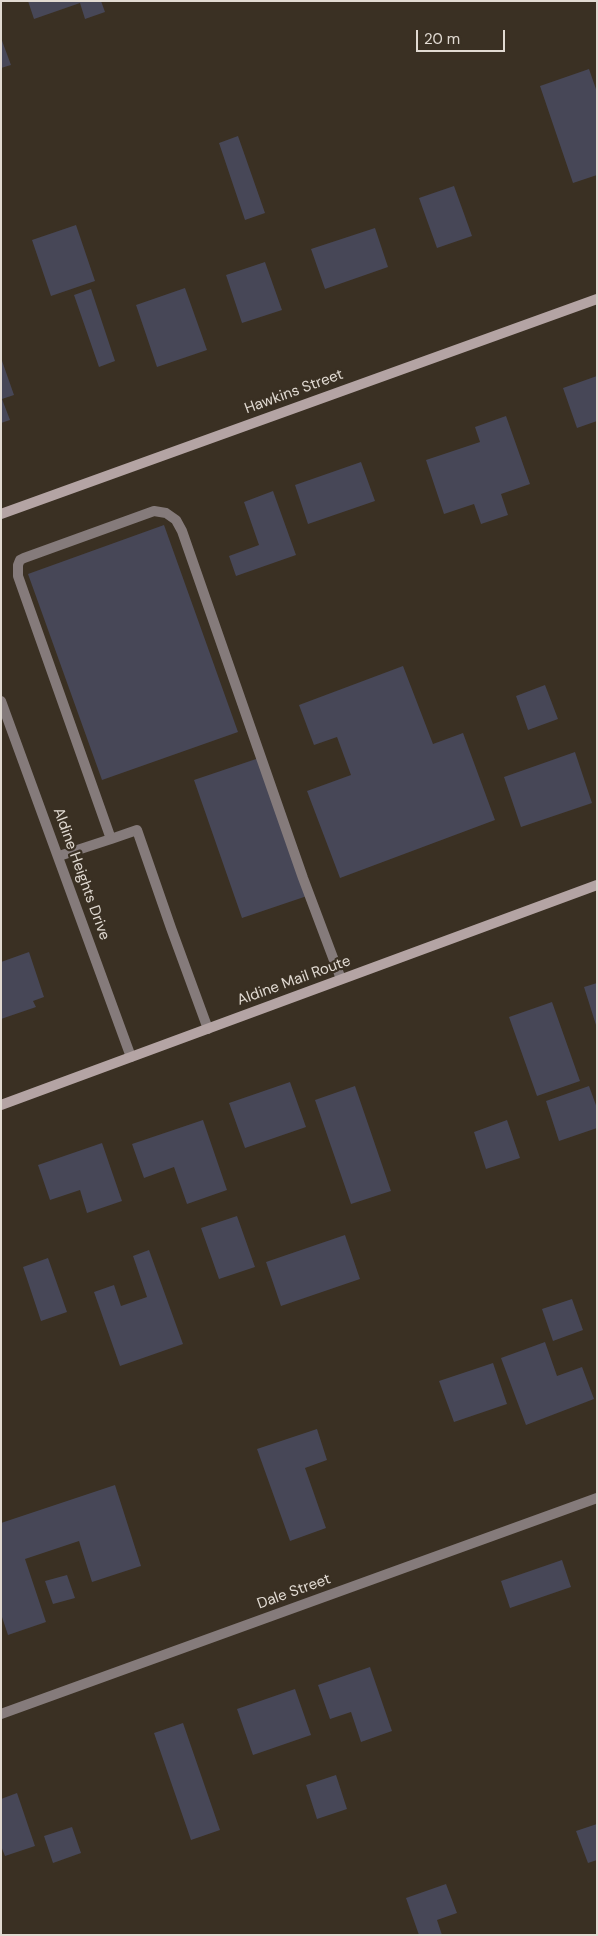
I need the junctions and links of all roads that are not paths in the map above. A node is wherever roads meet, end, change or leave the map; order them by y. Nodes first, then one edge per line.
1 (597, 299) edge
2 (1, 514) edge
3 (1, 701) edge
4 (111, 838) junction
5 (59, 856) junction
6 (597, 885) edge
7 (341, 980) junction
8 (208, 1029) junction
9 (131, 1057) junction
10 (1, 1105) edge
11 (597, 1498) edge
12 (1, 1714) edge

1 - 2 main road, Hawkins Street
3 - 5 street, Aldine Heights Drive
4 - 5 street
4 - 7 street
4 - 8 street
5 - 9 street, Aldine Heights Drive
6 - 7 main road, Aldine Mail Route
7 - 8 main road, Aldine Mail Route
8 - 9 main road, Aldine Mail Route
9 - 10 main road, Aldine Mail Route
11 - 12 street, Dale Street

